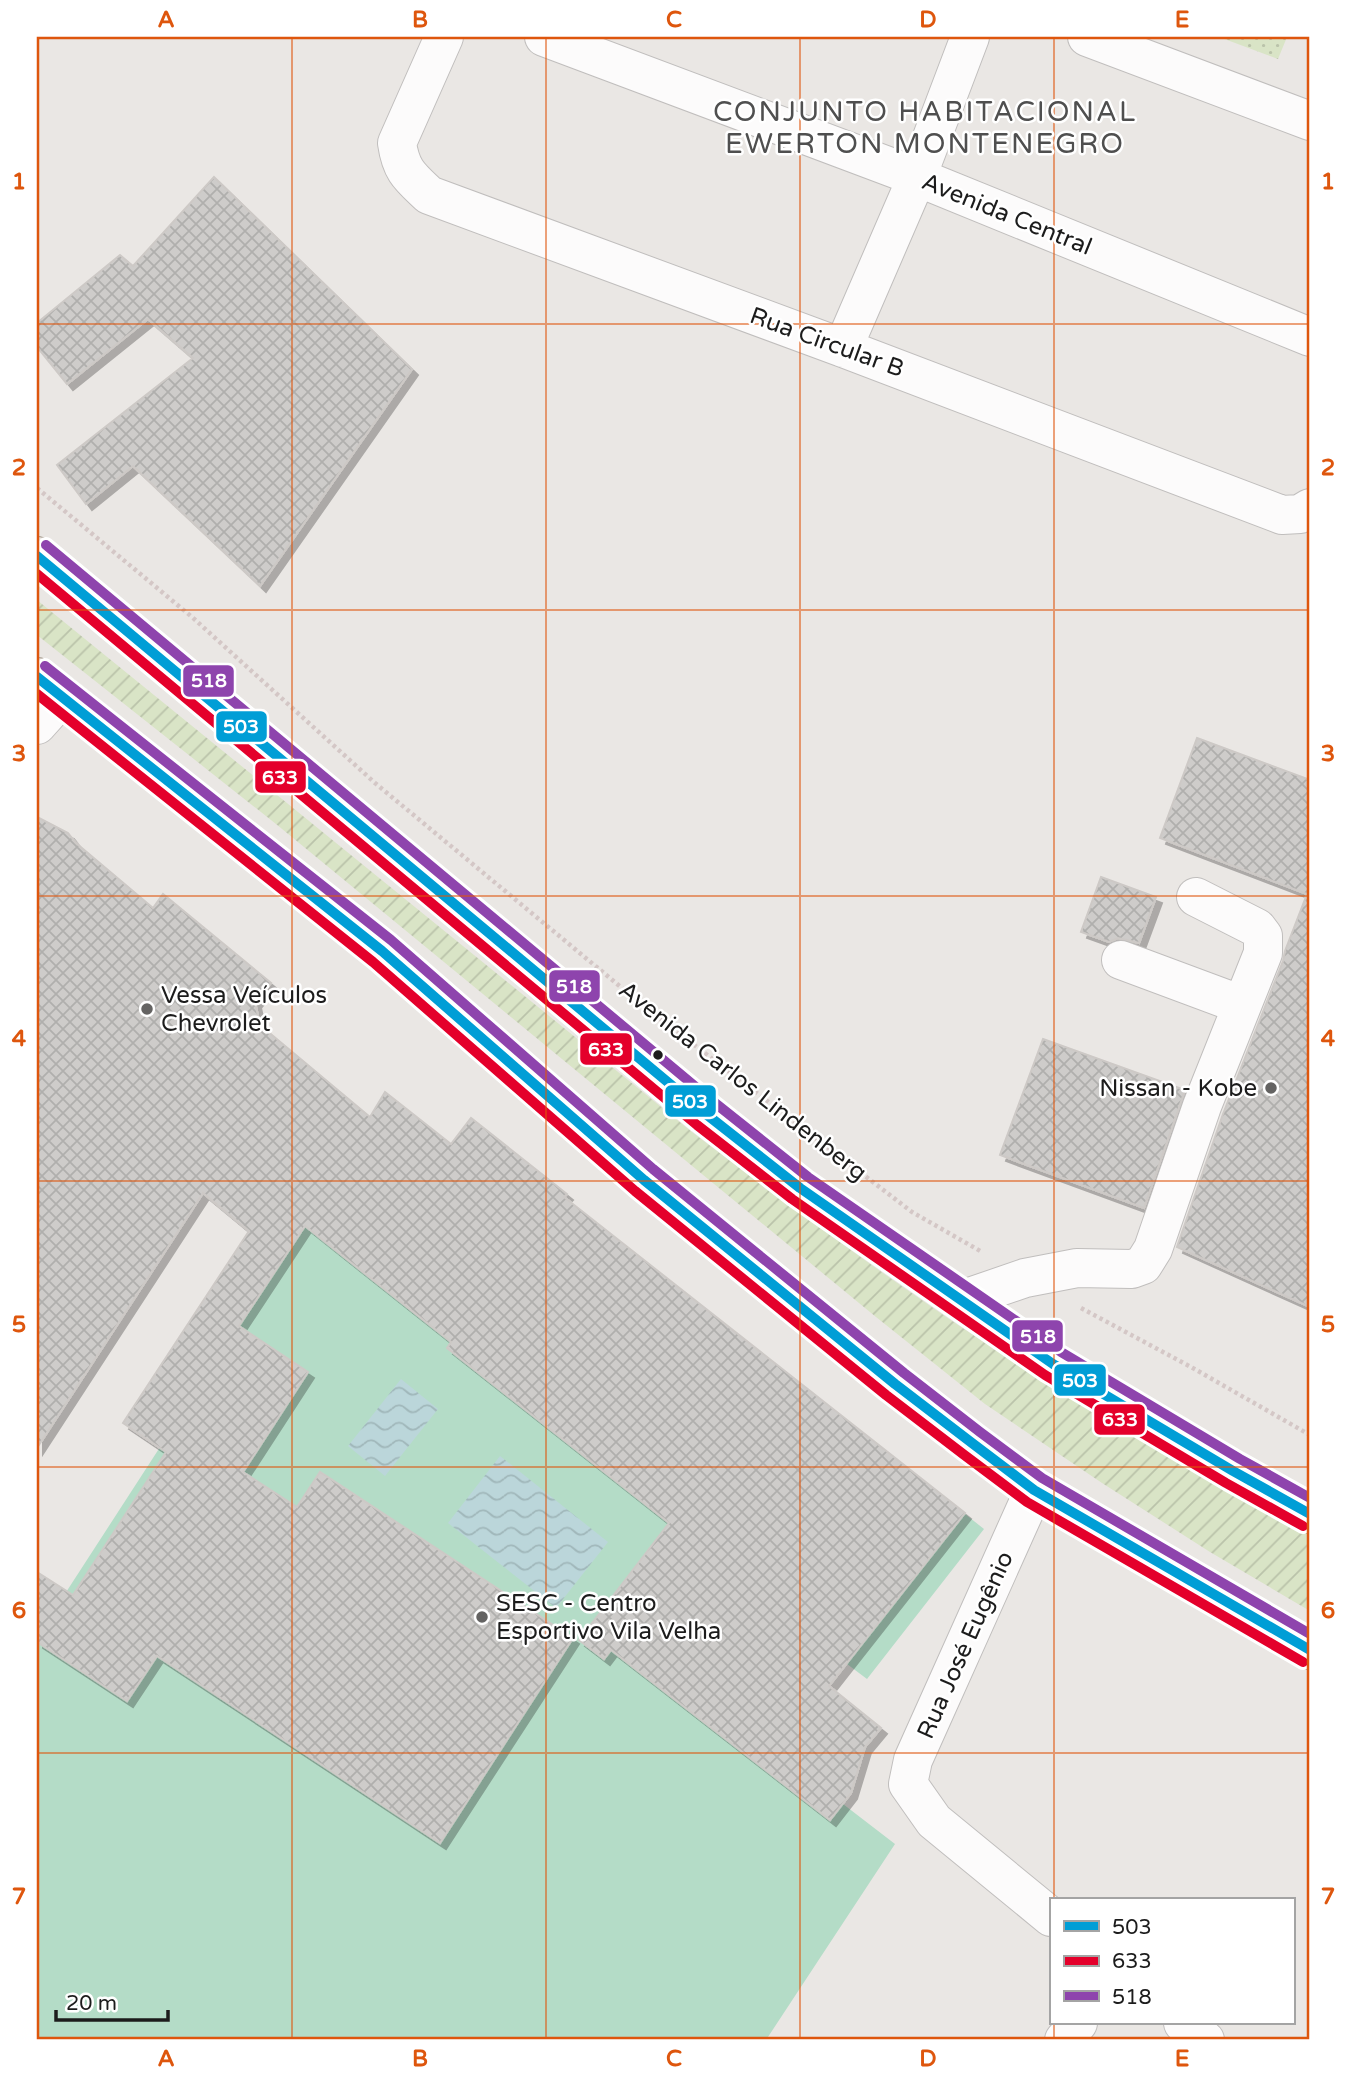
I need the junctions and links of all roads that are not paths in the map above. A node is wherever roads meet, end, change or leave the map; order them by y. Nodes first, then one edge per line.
1 (444, 37) edge
2 (544, 37) edge
3 (970, 37) edge
4 (1087, 37) edge
5 (1310, 121) edge
6 (917, 177) junction
7 (1310, 337) edge
8 (843, 348) junction
9 (1296, 511) edge
10 (37, 556) edge
11 (50, 687) edge
12 (37, 725) edge
13 (1196, 897) dead end
14 (1121, 960) dead end
15 (1242, 1005) junction
16 (961, 1300) junction
17 (1034, 1490) junction
18 (1310, 1514) edge
19 (1310, 1650) edge
20 (1050, 1916) edge
21 (1077, 2024) edge
22 (1184, 2024) edge
23 (1064, 2040) edge
24 (1205, 2040) edge

1 - 8 street, Rua Circular B
2 - 6 street, Avenida Central
3 - 6 street
4 - 5 street
6 - 7 street, Avenida Central
6 - 8 street
8 - 9 street, Rua Circular B
10 - 16 main road, Avenida Carlos Lindenberg
11 - 12 street
11 - 17 main road
13 - 15 street
14 - 15 street
15 - 16 street
16 - 18 main road, Avenida Carlos Lindenberg
17 - 19 main road
17 - 20 street, Rua José Eugênio
21 - 23 street
22 - 24 street

